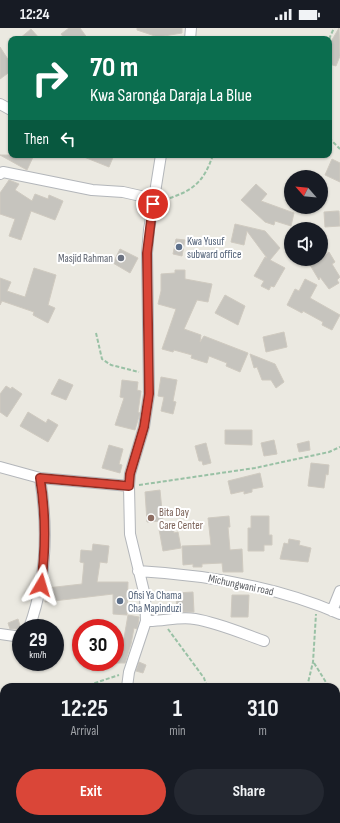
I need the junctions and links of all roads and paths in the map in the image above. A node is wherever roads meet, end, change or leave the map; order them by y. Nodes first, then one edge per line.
1 (332, 141) edge
2 (340, 149) edge
3 (160, 158) edge
4 (212, 158) edge
5 (0, 174) edge
6 (153, 201) junction
7 (96, 333) dead end
8 (148, 372) junction
9 (340, 447) edge
10 (0, 467) edge
11 (40, 478) junction
12 (129, 486) junction
13 (138, 571) junction
14 (340, 591) edge
15 (316, 605) junction
16 (336, 613) edge
17 (32, 619) edge
18 (146, 621) junction
19 (161, 621) junction
20 (0, 634) edge
21 (12, 636) edge
22 (264, 641) dead end
23 (313, 662) junction
24 (129, 672) junction
25 (95, 683) edge
26 (128, 683) edge
27 (206, 683) edge
28 (308, 683) edge
29 (326, 683) edge

1 - 2 path
3 - 6 street
4 - 6 path
5 - 6 street
6 - 8 street
7 - 8 path
8 - 12 street
9 - 12 path
10 - 11 street
11 - 12 street
11 - 17 street
12 - 13 street
13 - 15 street, Michungwani road
13 - 18 street
14 - 16 street
15 - 16 street, Michungwani road
15 - 23 path
18 - 19 street
18 - 24 street
19 - 22 street
19 - 27 path
20 - 21 street
23 - 28 path
23 - 29 path
24 - 25 path
24 - 26 street

